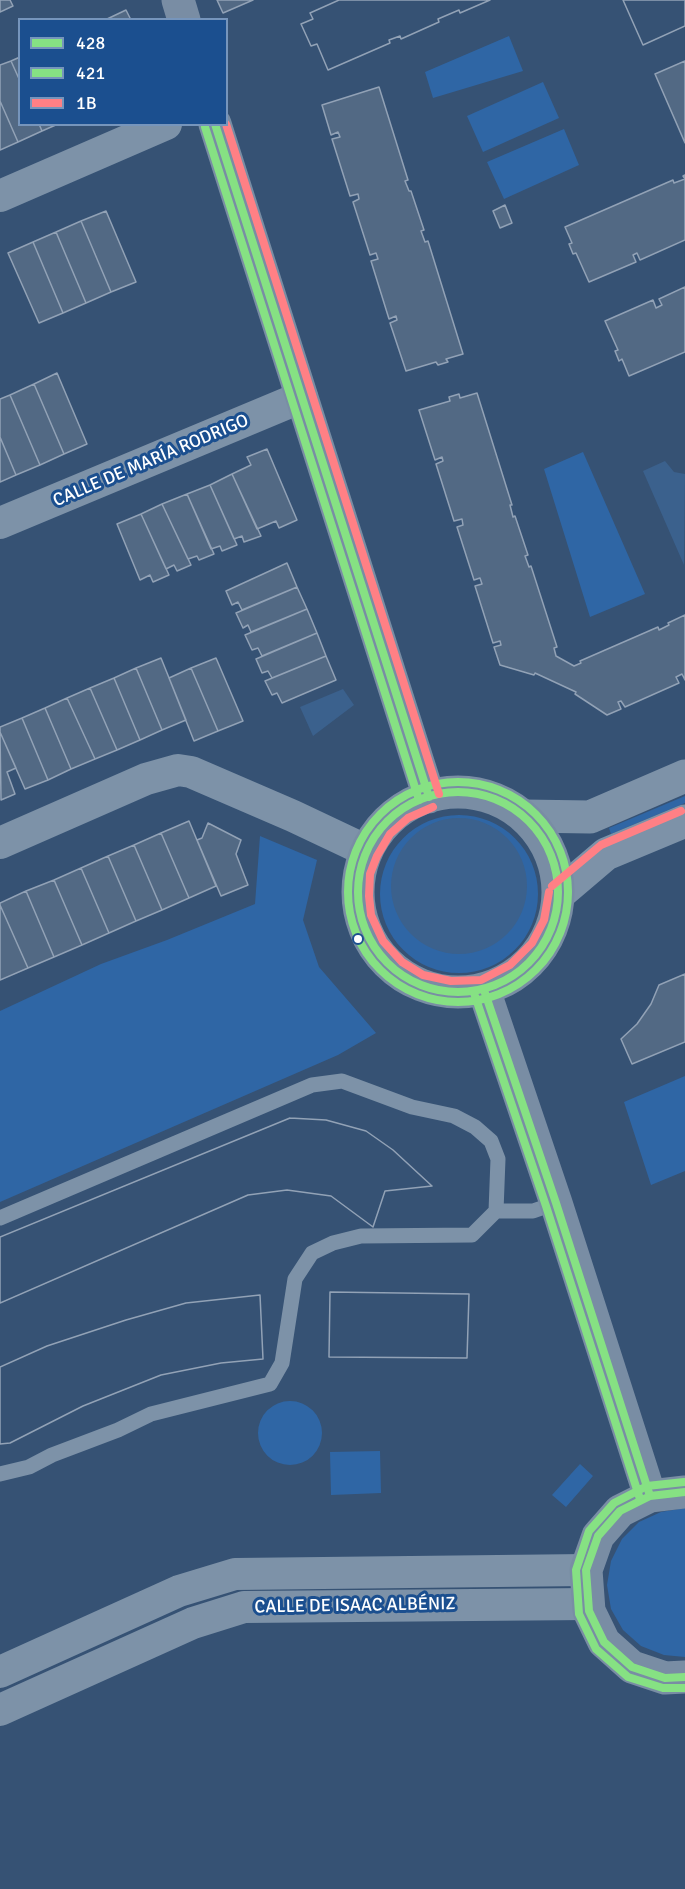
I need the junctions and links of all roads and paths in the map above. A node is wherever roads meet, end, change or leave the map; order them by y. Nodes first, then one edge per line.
1 (178, 0) edge
2 (183, 18) edge
3 (161, 126) edge
4 (216, 126) edge
5 (0, 196) edge
6 (302, 397) junction
7 (0, 523) edge
8 (685, 776) edge
9 (429, 796) junction
10 (524, 816) junction
11 (685, 821) edge
12 (0, 843) edge
13 (367, 851) junction
14 (559, 894) junction
15 (484, 990) junction
16 (556, 1203) junction
17 (496, 1211) junction
18 (0, 1218) edge
19 (0, 1474) edge
20 (685, 1492) edge
21 (650, 1496) junction
22 (586, 1570) junction
23 (588, 1604) junction
24 (0, 1672) edge
25 (685, 1677) edge
26 (0, 1710) edge

1 - 2 main road
3 - 5 street
4 - 6 main road
6 - 7 street, CALLE DE MARÍA RODRIGO
6 - 9 main road
8 - 10 street
9 - 10 main road
9 - 13 main road
10 - 14 main road
11 - 14 street
12 - 13 street
13 - 15 main road
14 - 15 main road
15 - 16 main road
16 - 17 lane
16 - 21 main road
17 - 18 lane
17 - 19 lane
20 - 21 main road
21 - 22 main road
22 - 23 main road
22 - 24 street, CALLE DE ISAAC ALBÉNIZ
23 - 25 main road
23 - 26 street, CALLE DE ISAAC ALBÉNIZ

